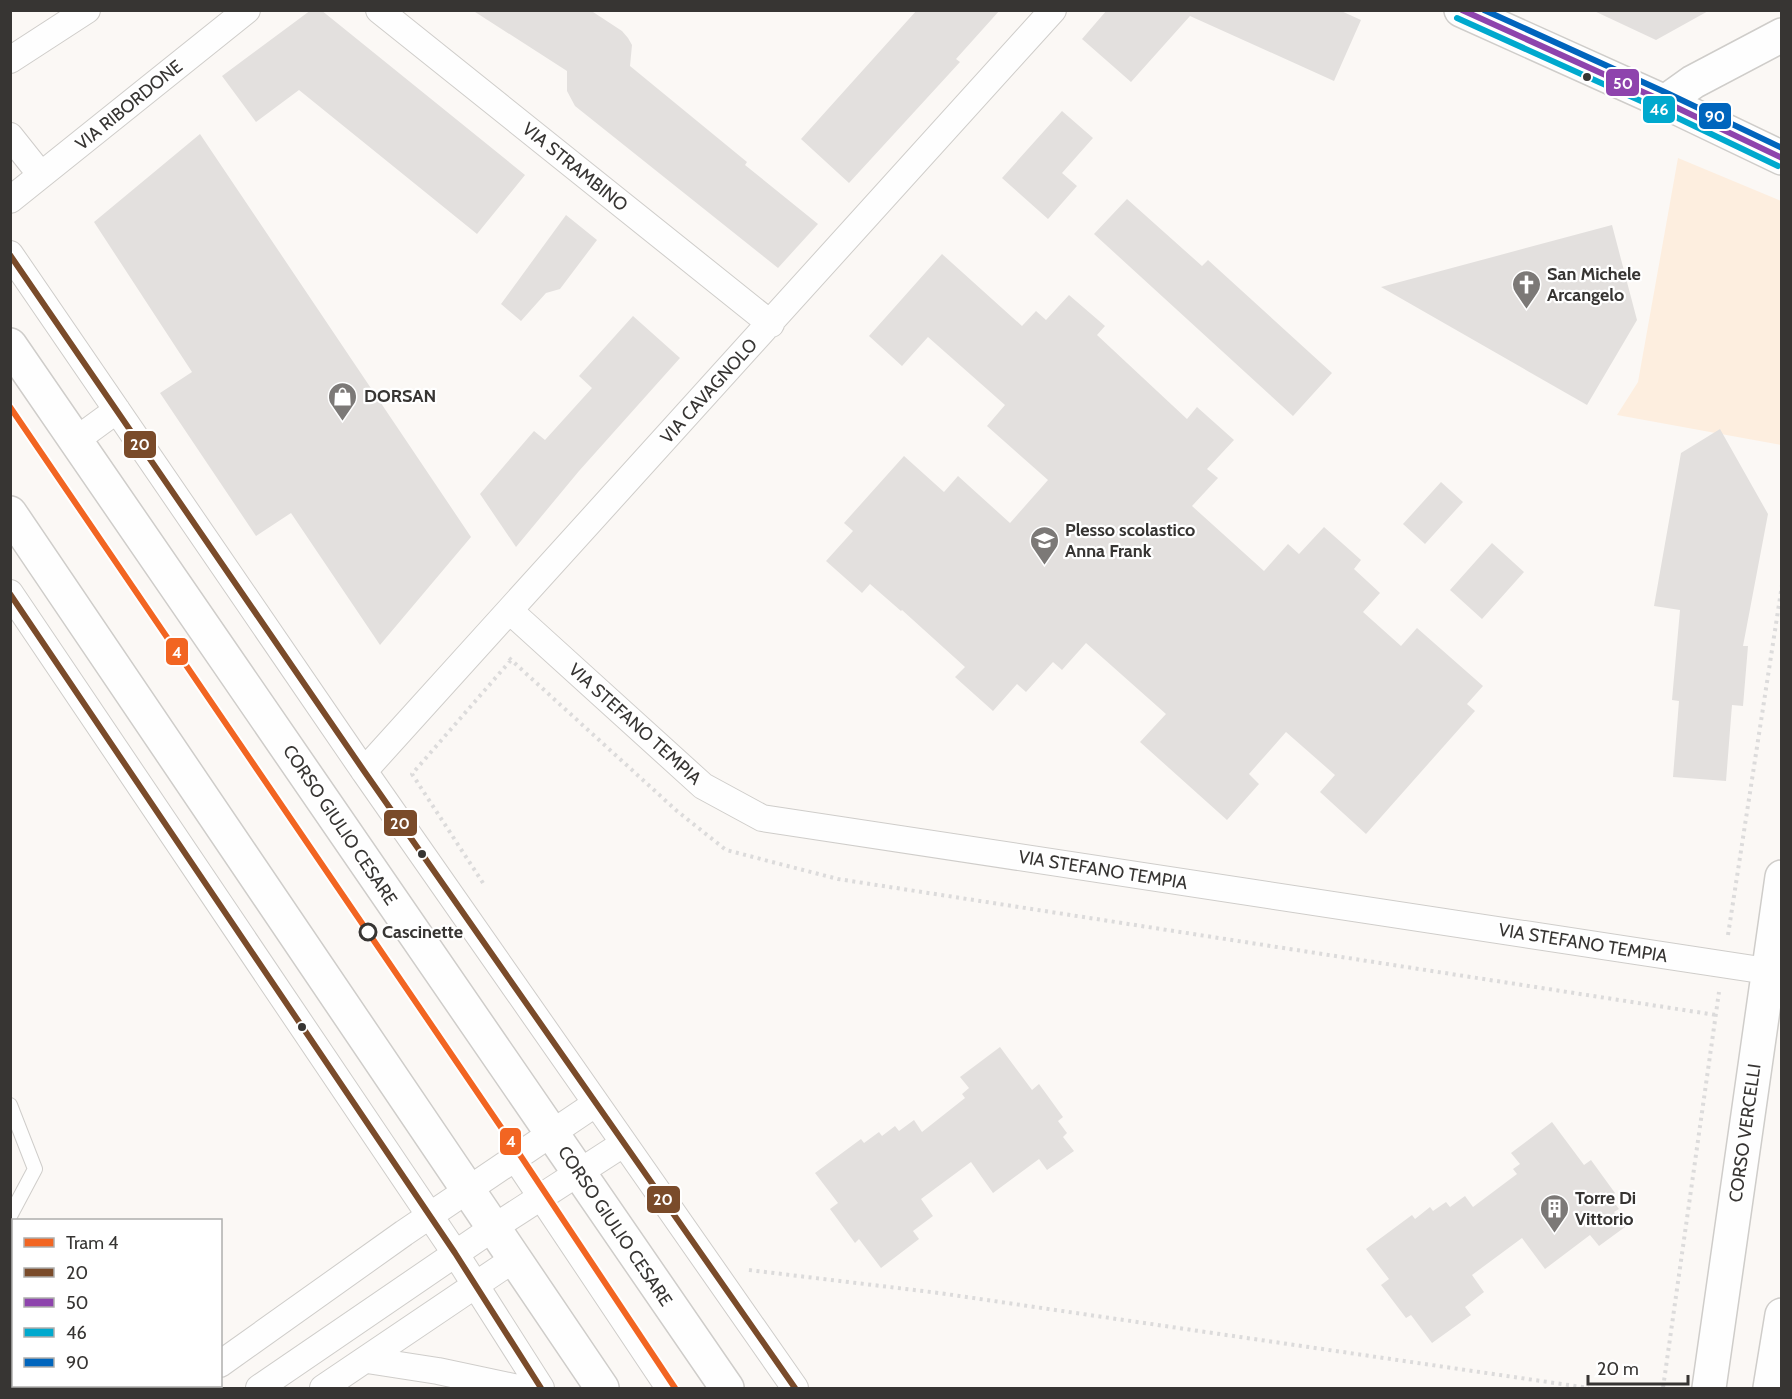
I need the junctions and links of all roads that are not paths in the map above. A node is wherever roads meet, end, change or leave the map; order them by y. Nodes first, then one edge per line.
1 (87, 10) edge
2 (247, 10) edge
3 (379, 10) edge
4 (1053, 10) edge
5 (1461, 10) edge
6 (1782, 35) edge
7 (10, 60) edge
8 (1665, 102) junction
9 (10, 136) edge
10 (1782, 158) edge
11 (41, 175) junction
12 (10, 200) edge
13 (10, 254) edge
14 (771, 324) junction
15 (10, 345) edge
16 (117, 410) junction
17 (76, 440) junction
18 (10, 513) edge
19 (10, 593) edge
20 (510, 611) junction
21 (364, 771) junction
22 (1782, 877) edge
23 (1767, 971) junction
24 (595, 1104) junction
25 (10, 1105) edge
26 (552, 1134) junction
27 (623, 1144) junction
28 (510, 1161) junction
29 (579, 1173) junction
30 (468, 1190) junction
31 (536, 1200) junction
32 (430, 1215) junction
33 (10, 1216) edge
34 (493, 1228) junction
35 (455, 1254) junction
36 (514, 1259) junction
37 (476, 1284) junction
38 (1782, 1315) edge
39 (368, 1360) junction
40 (222, 1363) edge
41 (259, 1389) edge
42 (323, 1389) edge
43 (518, 1389) edge
44 (542, 1389) edge
45 (602, 1389) edge
46 (662, 1389) edge
47 (727, 1389) edge
48 (795, 1389) edge
49 (1709, 1389) edge
50 (1770, 1389) edge

1 - 7 street
2 - 11 street, VIA RIBORDONE
3 - 14 street, VIA STRAMBINO
4 - 14 street, VIA CAVAGNOLO
5 - 8 main road
6 - 8 main road
8 - 10 main road
9 - 11 street
11 - 12 street, VIA RIBORDONE
13 - 16 street
14 - 20 street, VIA CAVAGNOLO
15 - 17 main road, CORSO GIULIO CESARE
16 - 17 street
16 - 21 street
17 - 26 main road, CORSO GIULIO CESARE
18 - 30 main road
19 - 32 street
20 - 21 street, VIA CAVAGNOLO
20 - 23 street, VIA STEFANO TEMPIA
21 - 24 street
22 - 23 main road, CORSO VERCELLI
23 - 49 main road, CORSO VERCELLI
24 - 26 street
24 - 27 street
25 - 33 lane
26 - 28 street
26 - 29 main road, CORSO GIULIO CESARE
27 - 29 street
27 - 48 street
28 - 30 street
28 - 31 lane
29 - 31 street
29 - 47 main road, CORSO GIULIO CESARE
30 - 32 street
30 - 34 main road
31 - 34 street
31 - 46 lane
32 - 35 street
32 - 40 street
34 - 35 street
34 - 36 main road
35 - 37 street
35 - 41 street
36 - 37 street
36 - 45 main road
37 - 39 street
37 - 44 street
38 - 50 main road
39 - 42 street
39 - 43 street

